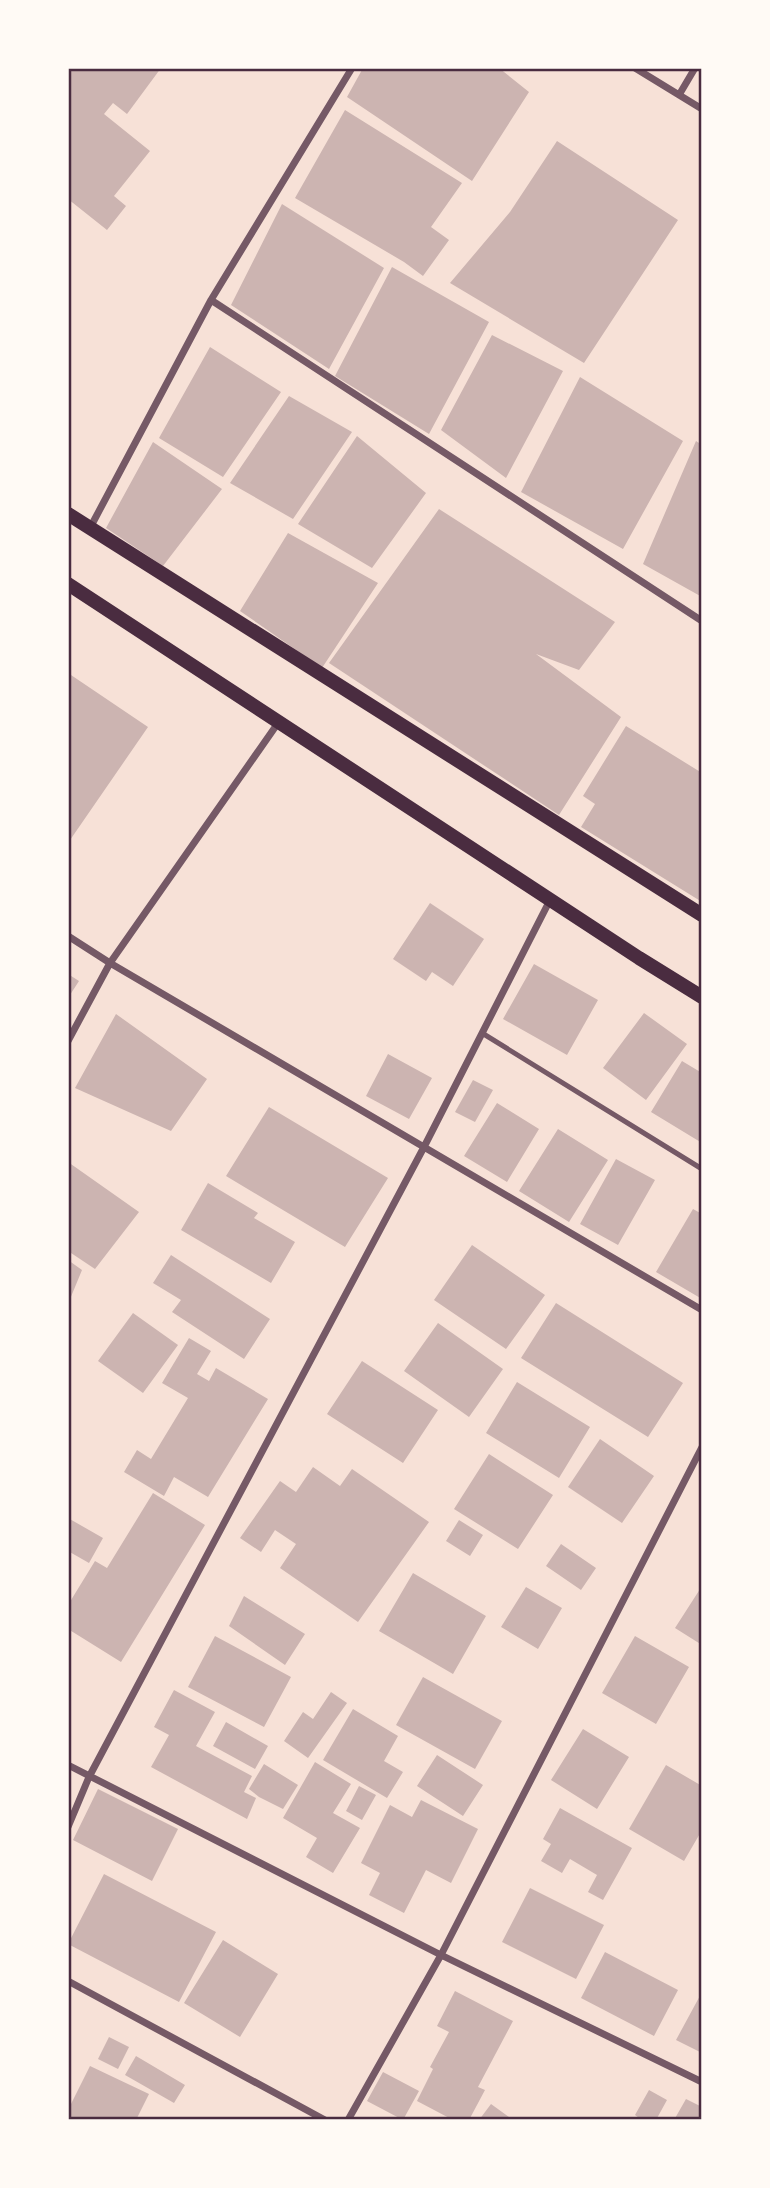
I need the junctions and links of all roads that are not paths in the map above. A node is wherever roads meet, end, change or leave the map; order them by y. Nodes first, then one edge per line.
1 (352, 68) edge
2 (635, 68) edge
3 (695, 68) edge
4 (679, 96) junction
5 (702, 109) edge
6 (211, 300) junction
7 (68, 514) edge
8 (90, 528) junction
9 (68, 584) edge
10 (702, 621) edge
11 (279, 722) junction
12 (550, 900) junction
13 (702, 915) edge
14 (68, 936) edge
15 (110, 963) junction
16 (702, 997) edge
17 (482, 1033) junction
18 (68, 1041) edge
19 (424, 1147) junction
20 (702, 1169) edge
21 (702, 1310) edge
22 (702, 1447) edge
23 (68, 1765) edge
24 (89, 1777) junction
25 (68, 1827) edge
26 (441, 1955) junction
27 (68, 1981) edge
28 (702, 2082) edge
29 (325, 2120) edge
30 (348, 2120) edge

1 - 6 street
2 - 4 street
3 - 4 street
4 - 5 street
6 - 8 street
6 - 10 street
7 - 8 main road
8 - 13 main road
9 - 11 main road
11 - 12 main road
11 - 15 street
12 - 16 main road
12 - 17 street
14 - 15 street
15 - 18 street
15 - 19 street
17 - 19 street
17 - 20 lane
19 - 21 street
19 - 24 street
22 - 26 street
23 - 24 street
24 - 25 street
24 - 26 street
26 - 28 street
26 - 30 street
27 - 29 street

